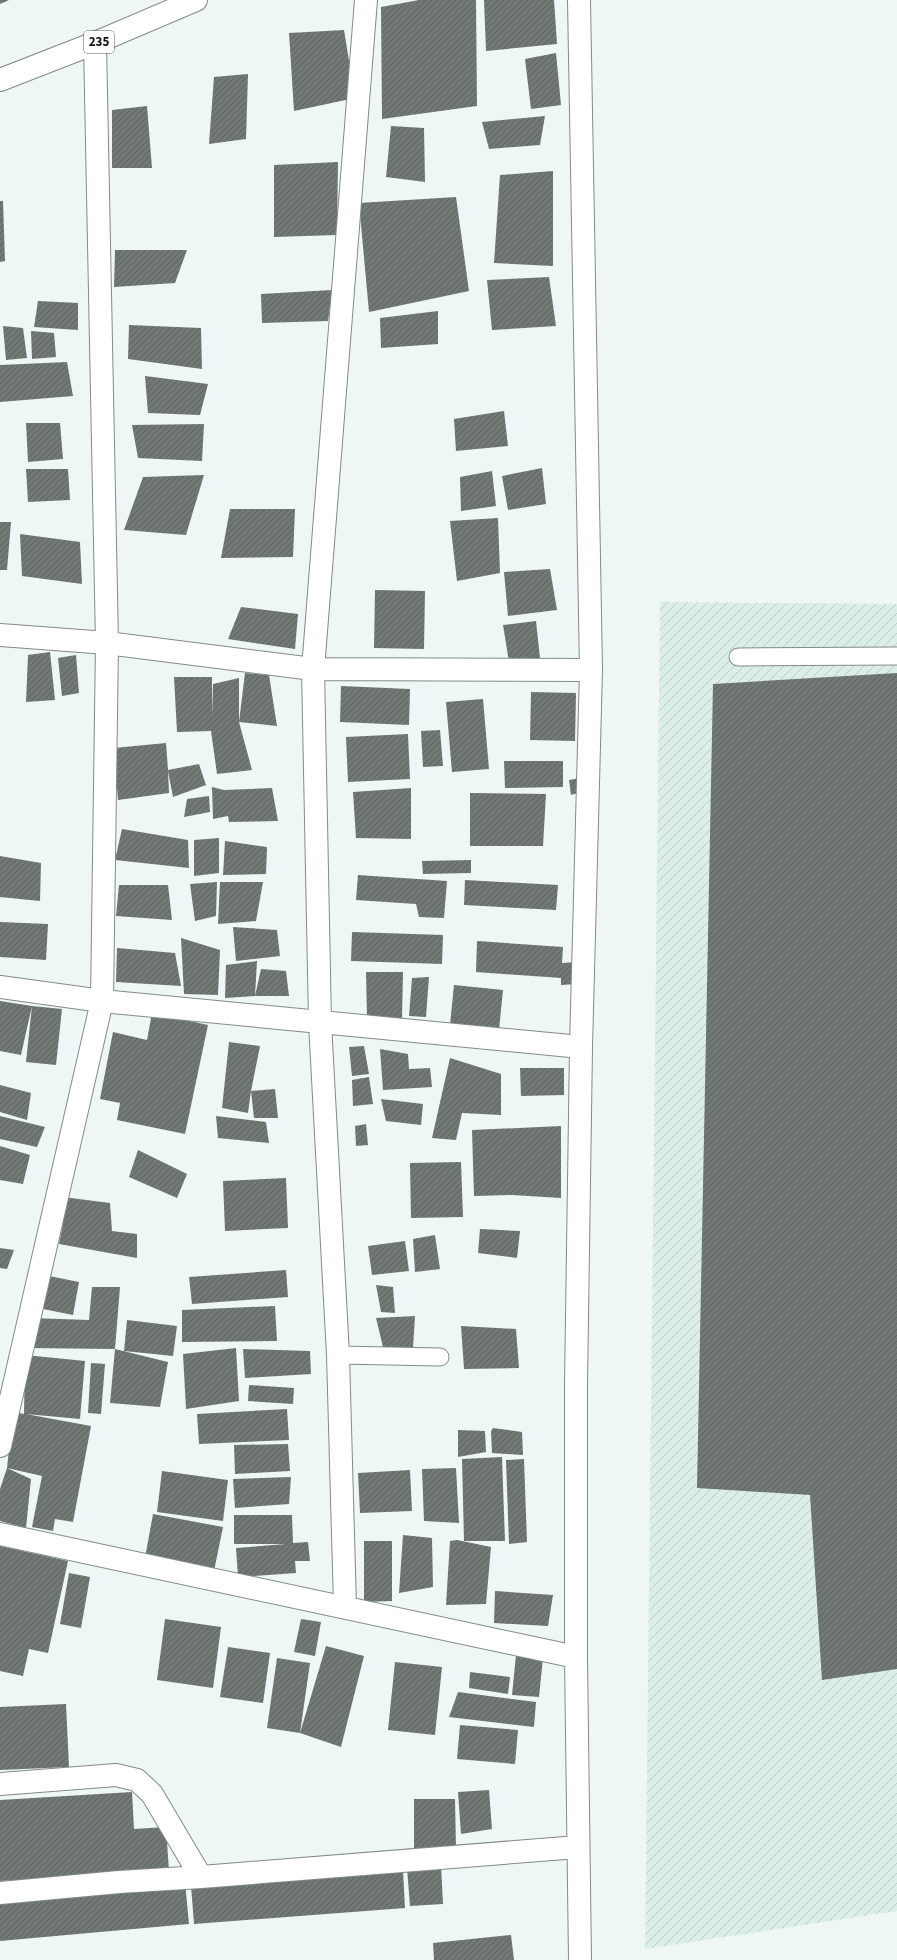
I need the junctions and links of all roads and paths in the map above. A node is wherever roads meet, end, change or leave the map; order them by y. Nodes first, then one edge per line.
1 (196, 0) edge
2 (366, 0) edge
3 (579, 0) edge
4 (95, 43) junction
5 (0, 80) edge
6 (0, 635) edge
7 (107, 644) junction
8 (897, 656) edge
9 (738, 658) dead end
10 (313, 669) junction
11 (591, 670) junction
12 (0, 987) edge
13 (102, 1001) junction
14 (320, 1023) junction
15 (581, 1047) junction
16 (338, 1355) junction
17 (440, 1357) dead end
18 (0, 1446) edge
19 (0, 1534) edge
20 (345, 1606) junction
21 (576, 1657) junction
22 (0, 1784) edge
23 (578, 1847) junction
24 (201, 1877) junction
25 (0, 1893) edge
26 (580, 1960) edge

1 - 4 street, 235
2 - 10 street
3 - 11 street
4 - 5 street, 235
4 - 7 street
6 - 7 street
7 - 10 street
7 - 13 street
8 - 9 lane
10 - 11 street
10 - 14 street
11 - 15 street
12 - 13 street
13 - 14 street
13 - 18 street
14 - 15 street
14 - 16 street
15 - 21 street
16 - 17 lane
16 - 20 street
19 - 20 street
20 - 21 street
21 - 23 street
22 - 24 street
23 - 24 street
23 - 26 street
24 - 25 street

